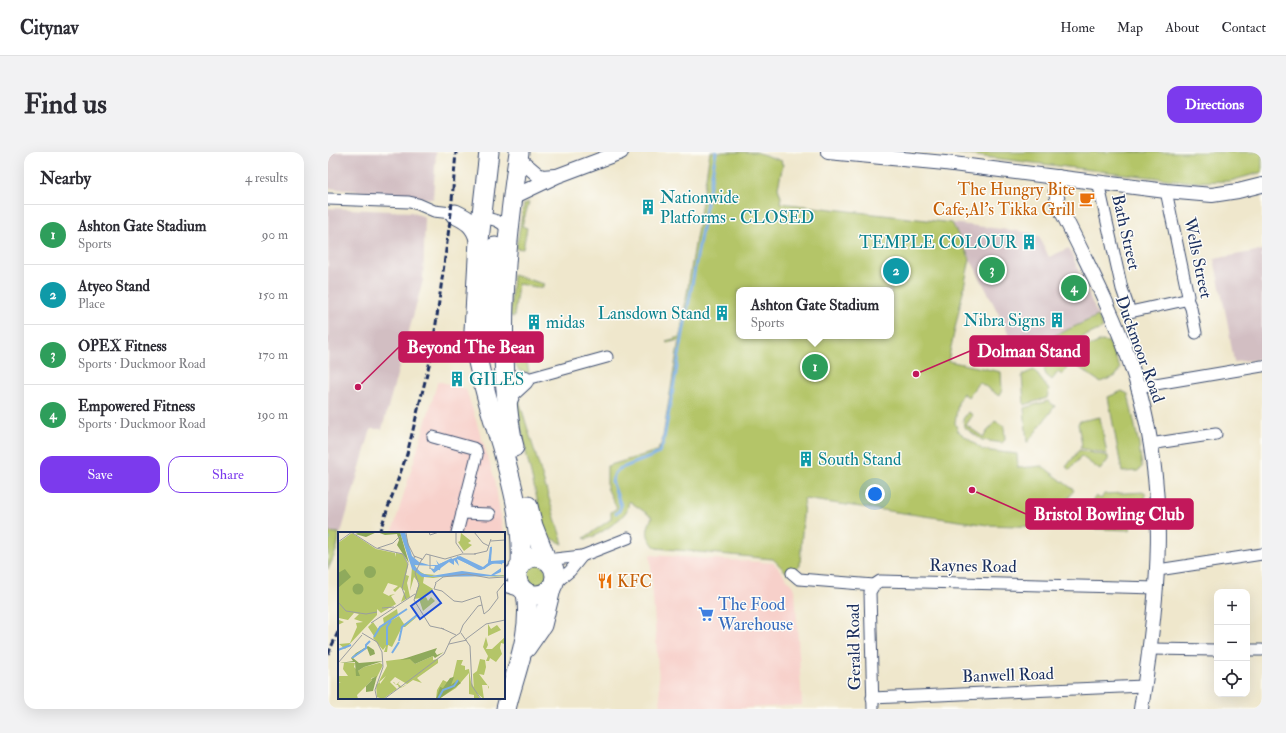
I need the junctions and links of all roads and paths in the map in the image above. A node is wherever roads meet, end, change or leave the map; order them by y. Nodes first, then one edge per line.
1 (489, 152) edge
2 (621, 152) edge
3 (828, 152) edge
4 (515, 154) edge
5 (557, 176) junction
6 (1058, 177) junction
7 (1098, 182) junction
8 (1262, 185) edge
9 (1166, 191) junction
10 (513, 196) junction
11 (328, 199) edge
12 (455, 214) junction
13 (496, 224) junction
14 (479, 239) junction
15 (1187, 299) junction
16 (1196, 332) dead end
17 (607, 357) dead end
18 (1262, 366) edge
19 (524, 380) joint
20 (484, 383) junction
21 (1138, 387) junction
22 (501, 400) junction
23 (1216, 434) dead end
24 (433, 437) dead end
25 (1150, 444) junction
26 (462, 513) junction
27 (490, 514) dead end
28 (457, 532) edge
29 (628, 538) dead end
30 (1262, 554) edge
31 (582, 556) junction
32 (546, 560) junction
33 (515, 568) edge
34 (1158, 570) junction
35 (792, 572) dead end
36 (874, 585) junction
37 (505, 586) edge
38 (552, 587) junction
39 (1156, 588) junction
40 (526, 593) junction
41 (1150, 649) junction
42 (1214, 650) edge
43 (1250, 650) edge
44 (1262, 650) edge
45 (522, 653) junction
46 (1144, 686) junction
47 (872, 698) junction
48 (506, 709) edge
49 (873, 709) edge
50 (1140, 709) edge

1 - 13 highway
2 - 5 street
3 - 6 street
4 - 5 street
4 - 10 highway
4 - 13 highway
5 - 10 street
6 - 7 street
6 - 21 street, Duckmoor Road
7 - 9 street
7 - 15 street, Bath Street
8 - 9 street
9 - 15 street, Wells Street
10 - 13 highway
11 - 12 street
12 - 13 street
12 - 14 highway
13 - 14 highway
13 - 20 highway
13 - 22 highway
14 - 20 highway
15 - 16 street, Wells Street
17 - 19 street
18 - 21 street
19 - 22 highway
20 - 22 highway
21 - 25 street, Duckmoor Road
22 - 32 highway
22 - 33 highway
23 - 25 street
24 - 26 street
25 - 34 street, Duckmoor Road
26 - 27 street
26 - 28 street
29 - 31 street
30 - 34 street
31 - 32 street
31 - 38 street
32 - 33 highway
32 - 38 highway
33 - 40 highway
34 - 39 street, Duckmoor Road
35 - 36 street, Raynes Road
36 - 39 street, Raynes Road
36 - 47 street, Gerald Road
37 - 40 street
38 - 40 highway
38 - 45 highway
39 - 41 street, Duckmoor Road
40 - 45 highway
41 - 42 street
41 - 46 street, Duckmoor Road
43 - 44 street
45 - 48 highway
46 - 47 street, Banwell Road
46 - 50 street, Duckmoor Road
47 - 49 street, Gerald Road

